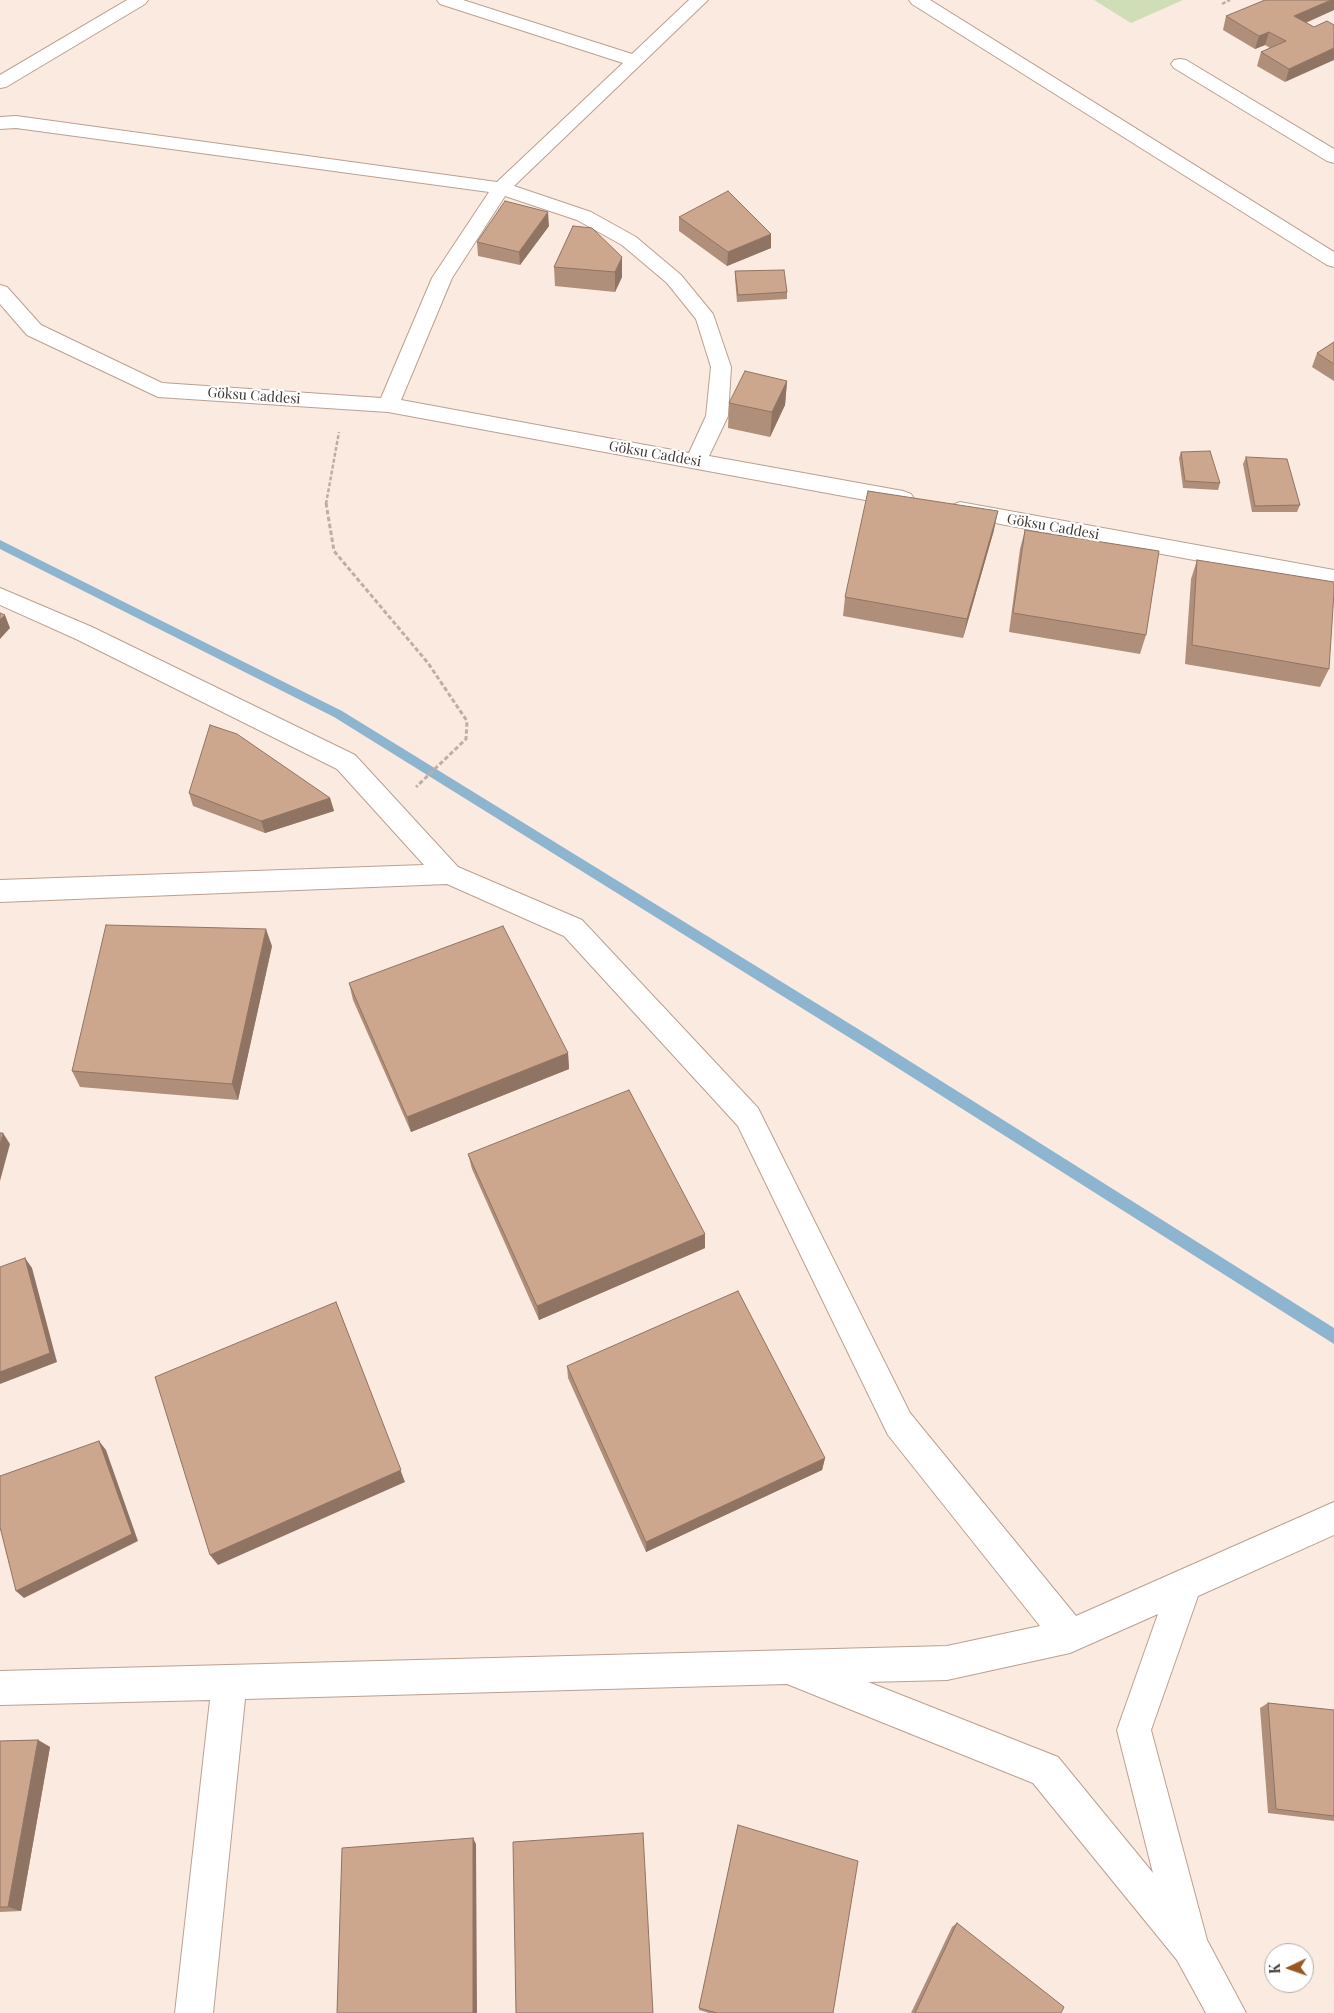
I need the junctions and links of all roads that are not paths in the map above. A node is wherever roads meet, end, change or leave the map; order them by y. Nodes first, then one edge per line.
1 (138, 0) edge
2 (446, 0) edge
3 (699, 0) edge
4 (918, 0) edge
5 (636, 61) junction
6 (1180, 64) dead end
7 (0, 84) edge
8 (0, 123) edge
9 (1334, 157) edge
10 (500, 188) junction
11 (1334, 260) edge
12 (0, 291) edge
13 (388, 405) junction
14 (696, 461) junction
15 (1334, 578) edge
16 (0, 596) edge
17 (449, 874) junction
18 (0, 891) edge
19 (1334, 1518) edge
20 (1185, 1585) junction
21 (1070, 1636) junction
22 (788, 1667) junction
23 (229, 1682) junction
24 (0, 1688) edge
25 (1190, 1947) junction
26 (194, 2013) edge
27 (1227, 2013) edge

1 - 7 street
2 - 5 street
3 - 5 street
4 - 11 street
5 - 10 street
6 - 9 street
8 - 10 street
10 - 13 street
10 - 14 street
12 - 13 street, Göksu Caddesi
13 - 14 street, Göksu Caddesi
14 - 15 street, Göksu Caddesi
16 - 17 street
17 - 18 street
17 - 21 street
19 - 20 street
20 - 21 street
20 - 25 street
21 - 22 street
22 - 23 street
22 - 25 street
23 - 24 street
23 - 26 street
25 - 27 street

